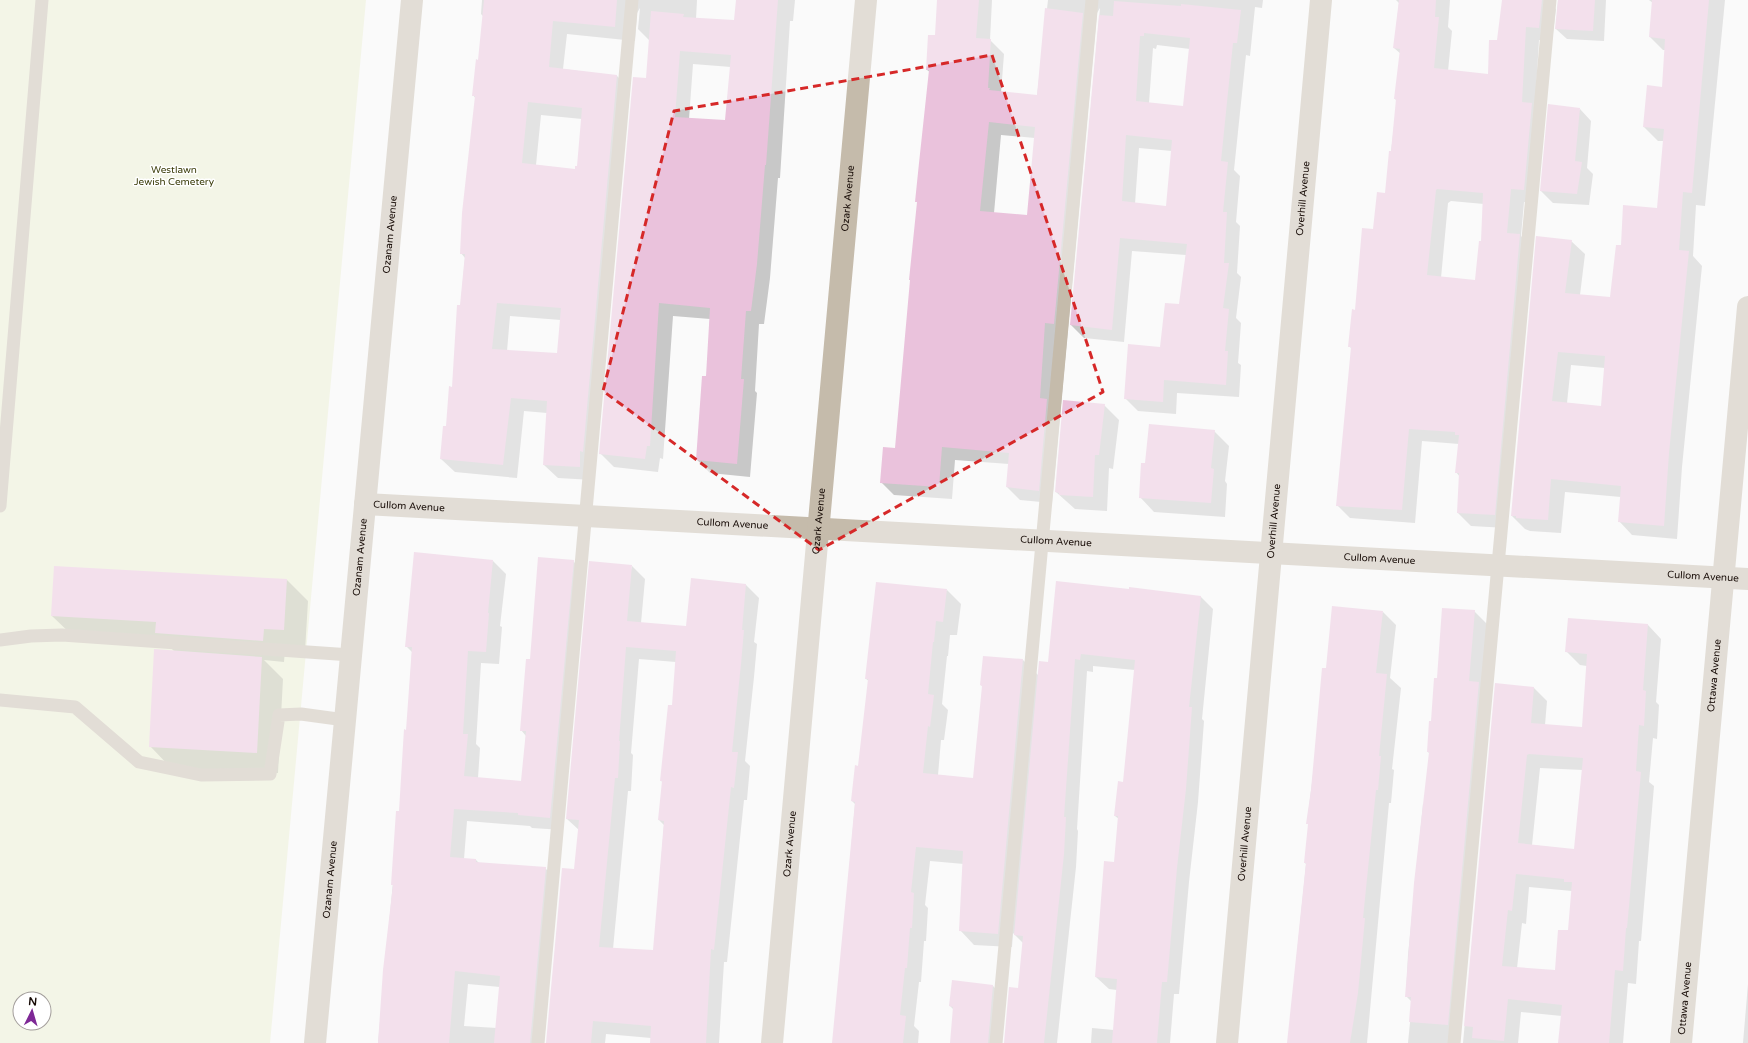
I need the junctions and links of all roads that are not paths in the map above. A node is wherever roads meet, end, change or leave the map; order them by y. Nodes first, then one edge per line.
1 (42, 0) edge
2 (412, 0) edge
3 (632, 0) edge
4 (866, 0) edge
5 (1092, 0) edge
6 (1321, 0) edge
7 (1550, 0) edge
8 (1748, 307) edge
9 (365, 504) junction
10 (0, 506) edge
11 (585, 516) junction
12 (818, 528) junction
13 (1042, 540) junction
14 (1271, 553) junction
15 (1498, 565) junction
16 (1723, 578) junction
17 (1748, 579) edge
18 (0, 640) edge
19 (351, 655) junction
20 (0, 700) edge
21 (345, 720) junction
22 (315, 1043) edge
23 (538, 1043) edge
24 (772, 1043) edge
25 (996, 1043) edge
26 (1226, 1043) edge
27 (1454, 1043) edge
28 (1681, 1043) edge

1 - 10 lane
2 - 9 street, Ozanam Avenue
3 - 11 lane
4 - 12 street, Ozark Avenue
5 - 13 lane
6 - 14 street, Overhill Avenue
7 - 15 lane
8 - 16 street, Ottawa Avenue
9 - 11 street, Cullom Avenue
9 - 19 street, Ozanam Avenue
11 - 12 street, Cullom Avenue
11 - 23 lane
12 - 13 street, Cullom Avenue
12 - 24 street, Ozark Avenue
13 - 14 street, Cullom Avenue
13 - 25 lane
14 - 15 street, Cullom Avenue
14 - 26 street, Overhill Avenue
15 - 16 street, Cullom Avenue
15 - 27 lane
16 - 17 street, Cullom Avenue
16 - 28 street, Ottawa Avenue
18 - 19 lane
19 - 21 street, Ozanam Avenue
20 - 21 lane
21 - 22 street, Ozanam Avenue

